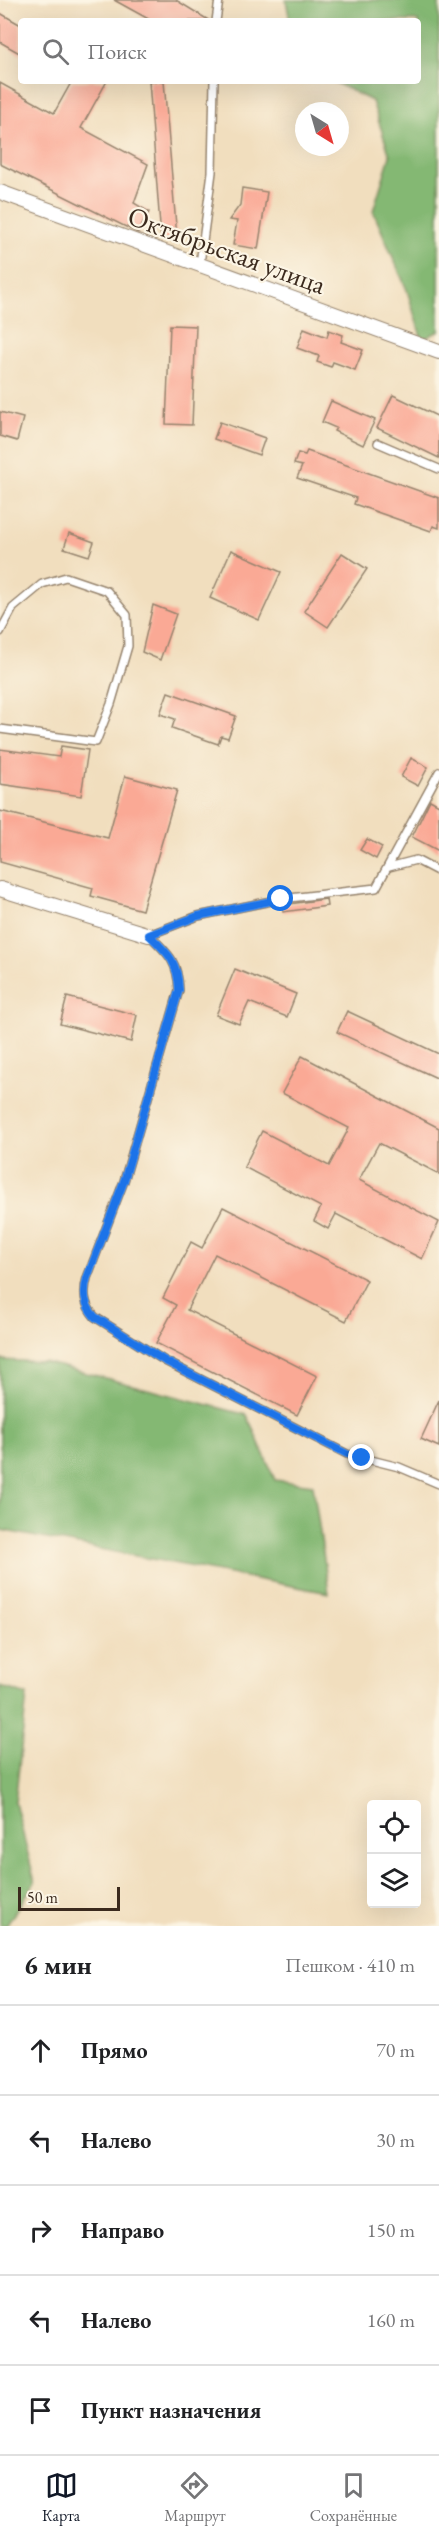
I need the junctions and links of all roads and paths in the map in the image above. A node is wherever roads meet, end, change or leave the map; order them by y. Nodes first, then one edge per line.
1 (219, 0) edge
2 (216, 18) edge
3 (214, 84) edge
4 (0, 192) edge
5 (200, 264) junction
6 (439, 352) edge
7 (378, 443) dead end
8 (439, 469) edge
9 (0, 632) edge
10 (0, 729) edge
11 (439, 772) edge
12 (389, 867) junction
13 (439, 872) edge
14 (0, 889) edge
15 (149, 935) junction
16 (439, 1484) edge

1 - 2 lane
3 - 5 lane
4 - 5 street, Октябрьская улица
5 - 6 street, Октябрьская улица
7 - 8 lane
9 - 10 lane
11 - 12 lane
12 - 13 lane
12 - 15 lane
14 - 15 street
15 - 16 lane

